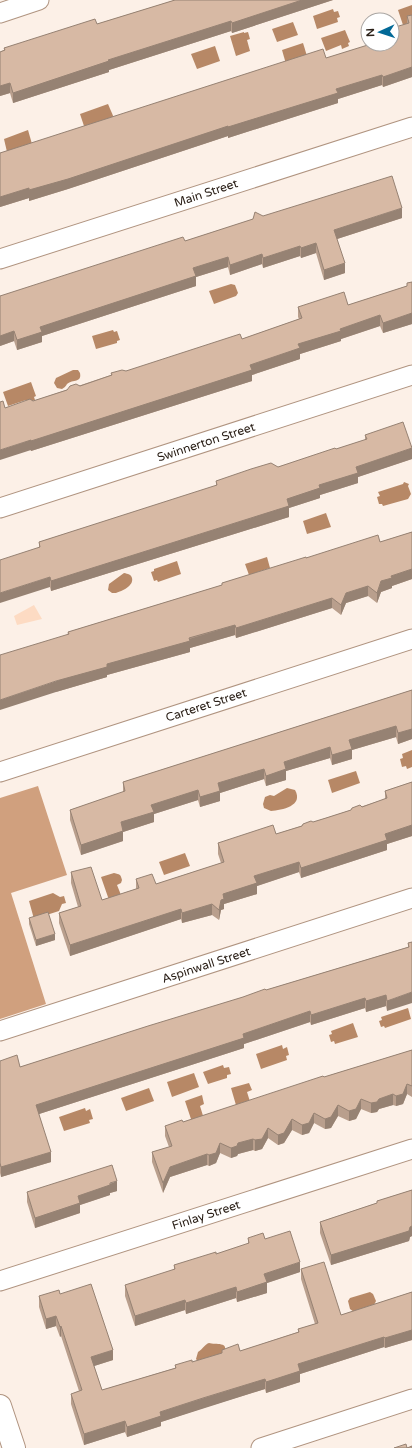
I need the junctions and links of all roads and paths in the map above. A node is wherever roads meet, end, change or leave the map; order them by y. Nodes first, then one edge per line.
1 (39, 0) edge
2 (0, 12) edge
3 (412, 127) edge
4 (0, 259) edge
5 (412, 375) edge
6 (0, 508) edge
7 (412, 638) edge
8 (0, 772) edge
9 (412, 898) edge
10 (0, 1031) edge
11 (412, 1149) edge
12 (0, 1281) edge
13 (412, 1400) edge
14 (0, 1406) edge
15 (14, 1448) edge
16 (261, 1448) edge

1 - 2 street
3 - 4 street, Main Street
5 - 6 street, Swinnerton Street
7 - 8 street, Carteret Street
9 - 10 street, Aspinwall Street
11 - 12 street, Finlay Street
13 - 16 street
14 - 15 street

